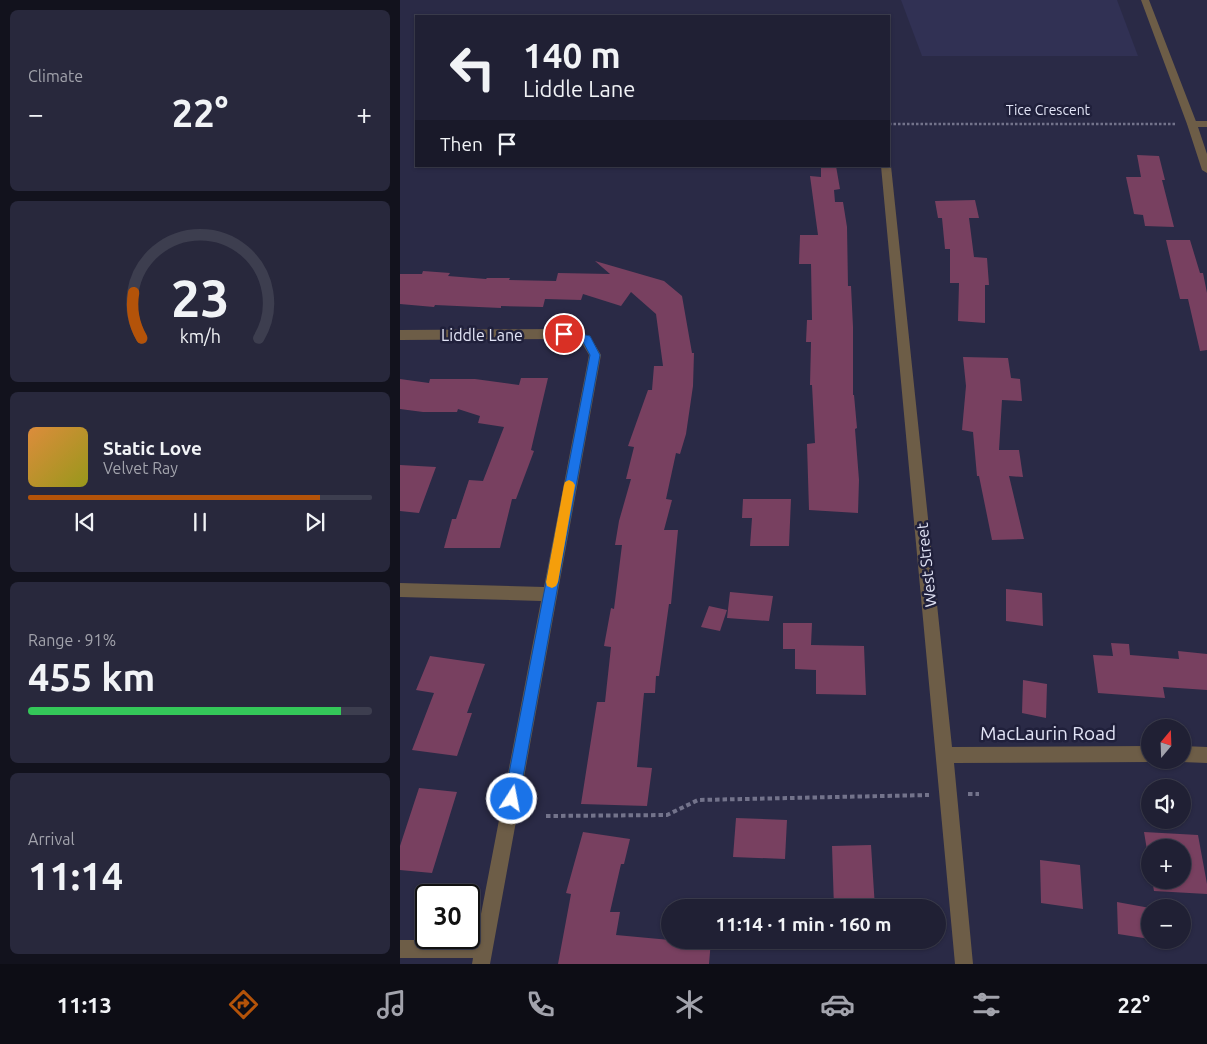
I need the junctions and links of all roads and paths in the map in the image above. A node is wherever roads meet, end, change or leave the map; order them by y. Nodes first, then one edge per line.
1 (1145, 0) edge
2 (890, 124) edge
3 (1192, 124) junction
4 (1207, 124) edge
5 (886, 167) edge
6 (1207, 170) edge
7 (400, 335) edge
8 (400, 590) edge
9 (550, 594) junction
10 (1141, 754) edge
11 (1191, 754) edge
12 (945, 755) junction
13 (1207, 755) edge
14 (979, 794) dead end
15 (949, 795) junction
16 (546, 816) dead end
17 (400, 949) edge
18 (483, 956) edge
19 (964, 964) edge

1 - 3 street
2 - 3 path, Tice Crescent
3 - 4 street
3 - 6 street
5 - 12 street, West Street
7 - 9 street, Liddle Lane
8 - 9 street
9 - 18 street, Liddle Lane
10 - 12 street, MacLaurin Road
11 - 13 street
12 - 15 street, West Street
14 - 15 path
15 - 16 path
15 - 19 street, West Street
17 - 18 street

